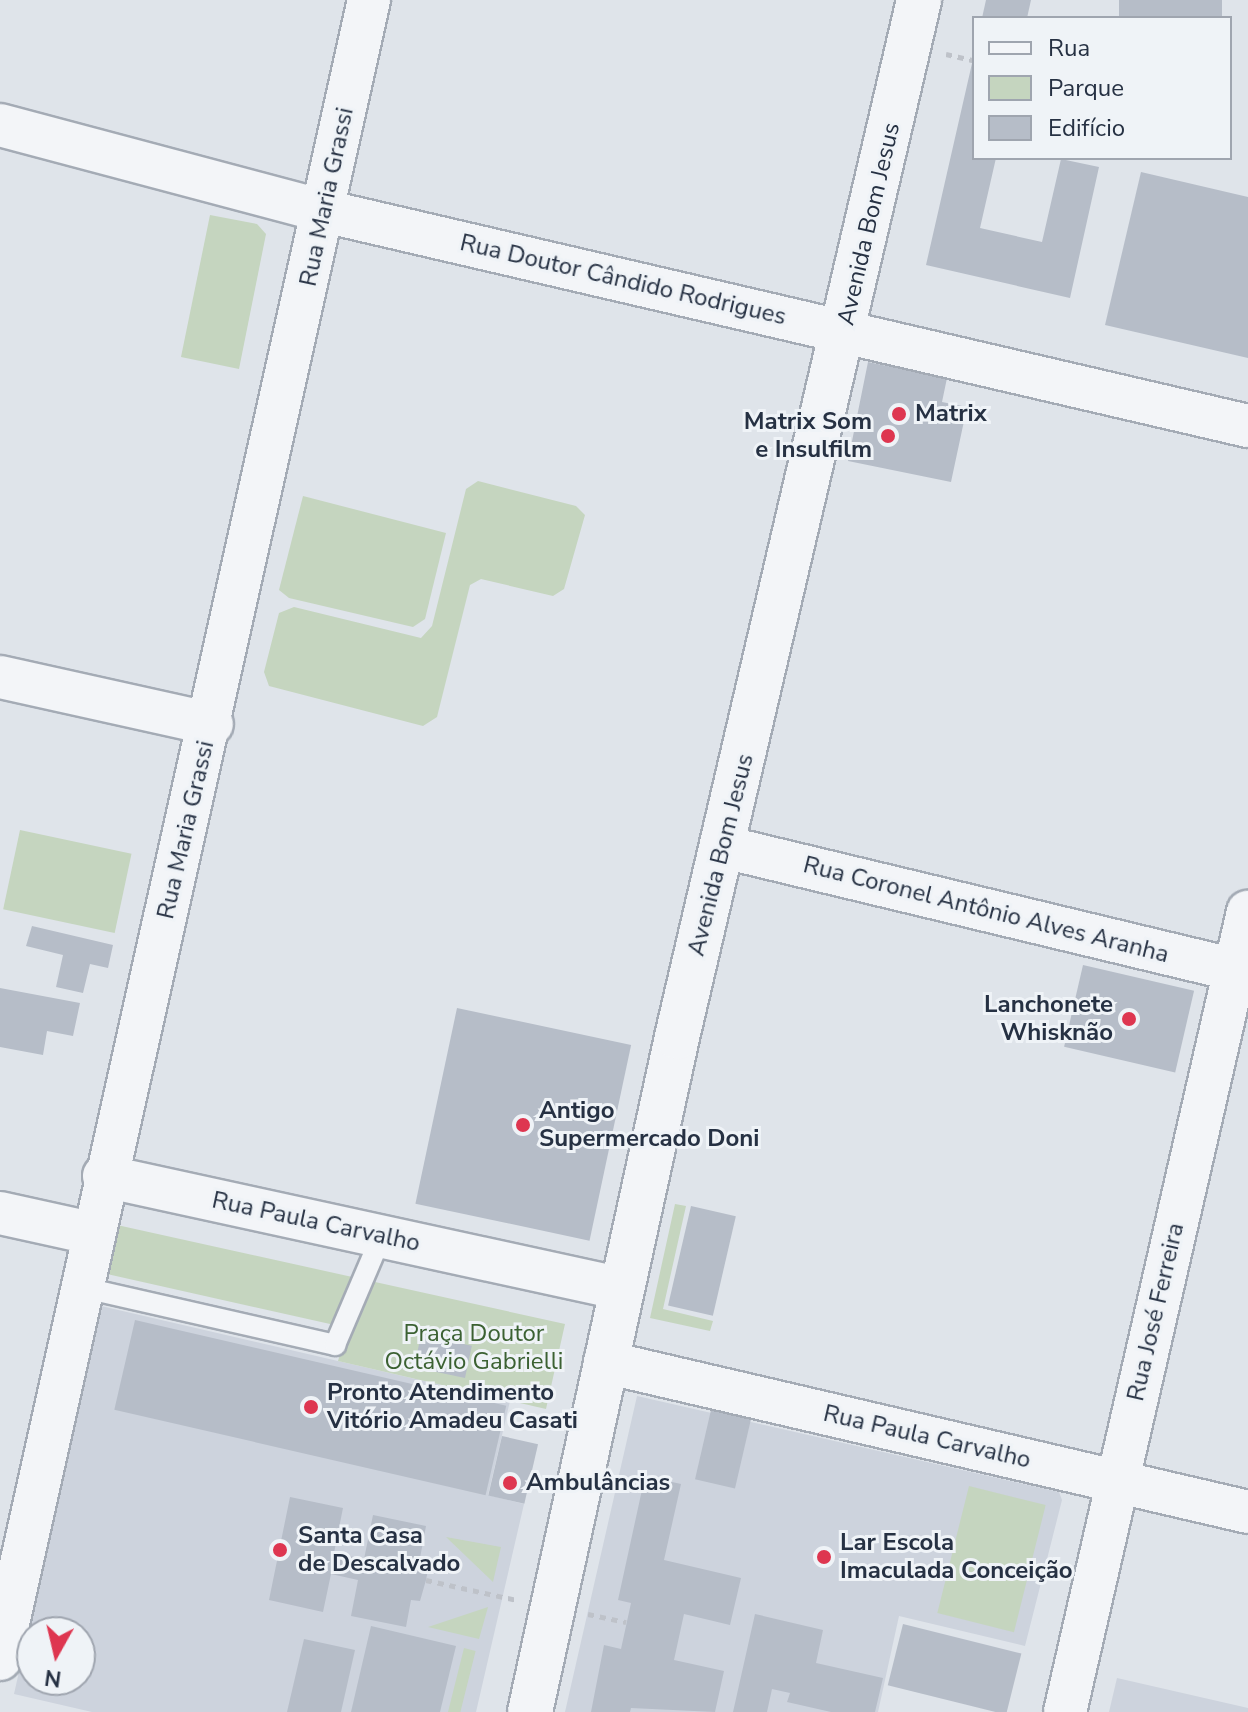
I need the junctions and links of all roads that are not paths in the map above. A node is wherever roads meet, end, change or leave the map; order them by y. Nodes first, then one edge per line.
1 (369, 0) edge
2 (919, 0) edge
3 (0, 125) edge
4 (324, 211) junction
5 (845, 331) junction
6 (1248, 426) edge
7 (0, 677) edge
8 (212, 724) junction
9 (724, 847) junction
10 (1248, 912) edge
11 (1242, 972) edge
12 (104, 1176) junction
13 (0, 1213) edge
14 (91, 1233) junction
15 (381, 1237) junction
16 (80, 1287) junction
17 (623, 1289) junction
18 (605, 1362) junction
19 (1118, 1480) junction
20 (1248, 1512) edge
21 (0, 1659) edge
22 (530, 1712) edge
23 (1065, 1712) edge

1 - 4 street, Rua Maria Grassi
2 - 5 street, Avenida Bom Jesus
3 - 4 street, Rua Doutor Cândido Rodrigues
4 - 5 street, Rua Doutor Cândido Rodrigues
4 - 8 street, Rua Maria Grassi
5 - 6 street, Rua Doutor Cândido Rodrigues
5 - 9 street, Avenida Bom Jesus
7 - 8 street
8 - 12 street, Rua Maria Grassi
9 - 11 street, Rua Coronel Antônio Alves Aranha
9 - 17 street, Avenida Bom Jesus
10 - 11 street, Rua José Ferreira
11 - 19 street, Rua José Ferreira
12 - 14 street, Rua Maria Grassi
12 - 15 street, Rua Paula Carvalho
13 - 14 street
14 - 16 street, Rua Maria Grassi
15 - 16 lane
15 - 17 street, Rua Paula Carvalho
16 - 21 street, Rua Maria Grassi
17 - 18 street, Avenida Bom Jesus
18 - 19 street, Rua Paula Carvalho
18 - 22 street, Avenida Bom Jesus
19 - 20 street, Rua Paula Carvalho
19 - 23 street, Rua José Ferreira

